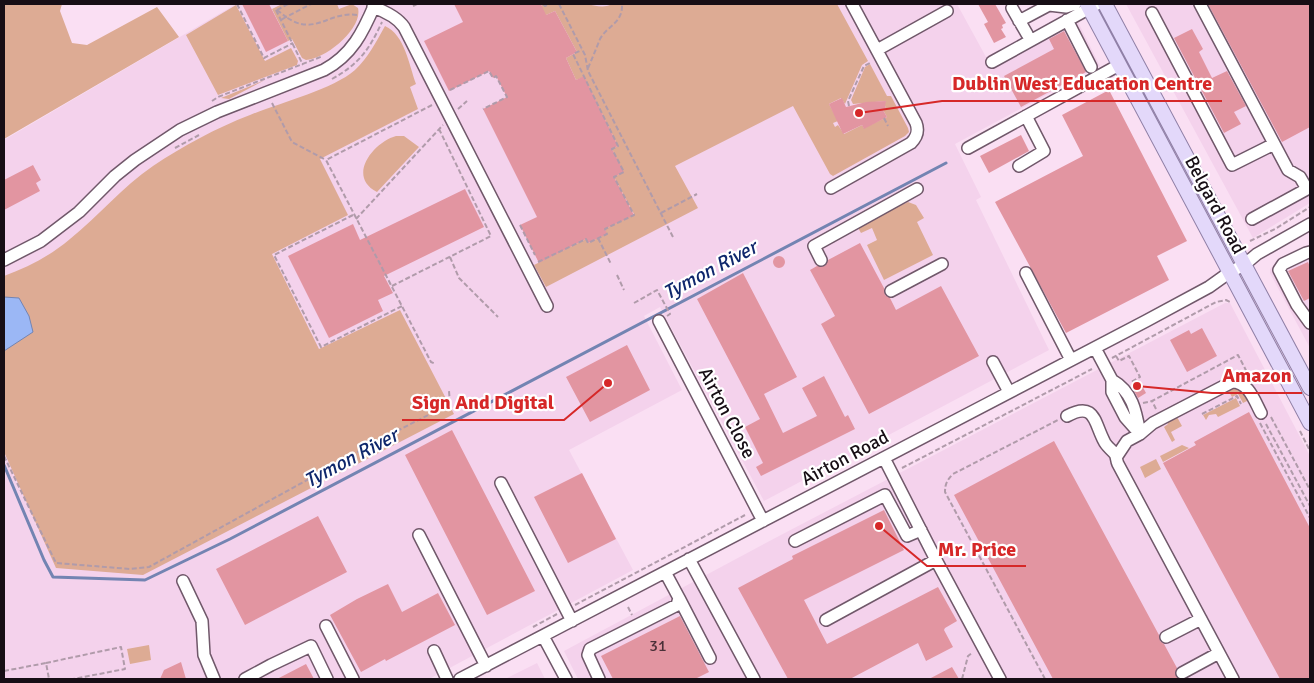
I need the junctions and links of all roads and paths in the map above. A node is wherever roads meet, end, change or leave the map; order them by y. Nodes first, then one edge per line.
1 (238, 4) edge
2 (288, 4) edge
3 (312, 4) edge
4 (417, 4) edge
5 (543, 4) edge
6 (550, 4) edge
7 (559, 4) edge
8 (595, 4) edge
9 (606, 4) edge
10 (622, 4) edge
11 (852, 4) edge
12 (1075, 4) edge
13 (1106, 4) edge
14 (1200, 4) edge
15 (1091, 5) edge
16 (374, 6) edge
17 (412, 6) dead end
18 (1012, 8) dead end
19 (276, 10) junction
20 (947, 11) dead end
21 (1152, 13) dead end
22 (361, 16) dead end
23 (286, 17) junction
24 (281, 20) junction
25 (383, 20) dead end
26 (1067, 20) junction
27 (1019, 21) junction
28 (1027, 34) dead end
29 (292, 43) junction
30 (582, 50) junction
31 (877, 50) junction
32 (326, 55) dead end
33 (871, 62) dead end
34 (992, 62) dead end
35 (303, 65) junction
36 (1119, 65) junction
37 (1092, 67) dead end
38 (588, 68) junction
39 (325, 82) dead end
40 (449, 90) dead end
41 (268, 92) junction
42 (212, 101) dead end
43 (467, 101) dead end
44 (435, 103) dead end
45 (849, 106) dead end
46 (483, 109) dead end
47 (1026, 116) junction
48 (450, 117) junction
49 (884, 118) dead end
50 (888, 126) dead end
51 (439, 129) junction
52 (206, 131) dead end
53 (1274, 144) junction
54 (968, 148) dead end
55 (173, 149) dead end
56 (326, 160) junction
57 (1018, 166) dead end
58 (1305, 174) edge
59 (831, 188) dead end
60 (916, 189) dead end
61 (697, 194) dead end
62 (1310, 207) edge
63 (661, 213) junction
64 (353, 214) junction
65 (356, 218) junction
66 (1252, 219) dead end
67 (1310, 224) edge
68 (520, 225) dead end
69 (598, 238) junction
70 (674, 239) dead end
71 (1250, 241) dead end
72 (1310, 252) edge
73 (450, 257) junction
74 (4, 260) edge
75 (821, 260) dead end
76 (611, 264) dead end
77 (942, 264) dead end
78 (1244, 265) junction
79 (1230, 272) junction
80 (1026, 273) dead end
81 (617, 275) dead end
82 (392, 287) junction
83 (624, 290) dead end
84 (891, 291) dead end
85 (634, 303) dead end
86 (402, 306) junction
87 (547, 306) dead end
88 (670, 314) dead end
89 (498, 317) dead end
90 (659, 321) dead end
91 (1310, 323) edge
92 (1095, 348) junction
93 (1116, 356) dead end
94 (1071, 360) junction
95 (993, 362) dead end
96 (436, 364) dead end
97 (1252, 380) dead end
98 (1130, 386) dead end
99 (1310, 388) edge
100 (449, 391) dead end
101 (1009, 392) junction
102 (1152, 401) junction
103 (1139, 402) dead end
104 (1242, 404) dead end
105 (1156, 409) dead end
106 (1202, 414) dead end
107 (1262, 414) junction
108 (1067, 416) joint
109 (1310, 423) edge
110 (1140, 434) junction
111 (4, 456) edge
112 (1117, 456) junction
113 (884, 458) junction
114 (501, 483) dead end
115 (1310, 490) edge
116 (1310, 506) edge
117 (745, 515) dead end
118 (1310, 518) edge
119 (763, 521) junction
120 (921, 530) junction
121 (419, 535) dead end
122 (795, 541) dead end
123 (689, 559) junction
124 (936, 560) junction
125 (666, 572) junction
126 (182, 581) dead end
127 (679, 598) junction
128 (566, 609) junction
129 (1201, 619) junction
130 (826, 620) dead end
131 (572, 621) junction
132 (326, 626) dead end
133 (526, 630) dead end
134 (543, 636) junction
135 (1166, 637) dead end
136 (983, 648) junction
137 (434, 651) dead end
138 (1219, 653) junction
139 (710, 658) dead end
140 (46, 663) junction
141 (483, 667) junction
142 (4, 671) edge
143 (1182, 673) dead end
144 (49, 679) edge
145 (72, 679) edge
146 (214, 679) edge
147 (245, 679) edge
148 (327, 679) edge
149 (353, 679) edge
150 (447, 679) edge
151 (460, 679) edge
152 (486, 679) edge
153 (566, 679) edge
154 (599, 679) edge
155 (754, 679) edge
156 (962, 679) edge
157 (1000, 679) edge
158 (1044, 679) edge
159 (1232, 679) edge

1 - 29 path
2 - 19 path
3 - 23 path
4 - 17 path
5 - 6 path
7 - 30 path
8 - 9 path
10 - 38 path
11 - 31 street
12 - 27 street
13 - 78 main road, Belgard Road
14 - 53 street
15 - 26 street
15 - 36 main road, Belgard Road
16 - 41 street
16 - 48 street
18 - 27 street
19 - 23 path
19 - 24 path
20 - 31 street
21 - 53 street
22 - 23 path
23 - 24 path
24 - 29 path
25 - 39 path
26 - 34 street
26 - 37 street
27 - 28 street
29 - 35 path
30 - 38 path
30 - 69 path
31 - 59 street
32 - 35 path
33 - 45 path
35 - 42 path
36 - 47 street
36 - 79 main road, Belgard Road
38 - 63 path
40 - 46 path
41 - 56 path
41 - 74 street
43 - 48 path
44 - 56 path
47 - 54 street
47 - 57 street
48 - 51 path
48 - 87 street
49 - 50 path
51 - 65 path
51 - 73 path
52 - 55 path
53 - 58 street
56 - 64 path
58 - 66 street
60 - 75 street
61 - 63 path
62 - 71 path
63 - 70 path
64 - 65 path
64 - 86 path
65 - 82 path
67 - 78 street, Airton Road
68 - 69 path
69 - 76 path
72 - 91 street
73 - 82 path
73 - 89 path
77 - 84 street
78 - 79 street, Airton Road
78 - 99 main road, Belgard Road
79 - 92 street, Airton Road
79 - 109 main road, Belgard Road
80 - 94 street
81 - 83 path
82 - 86 path
85 - 88 path
86 - 96 path
90 - 119 street, Airton Close
92 - 94 street, Airton Road
92 - 110 street
93 - 98 path
94 - 101 street, Airton Road
95 - 101 street
97 - 102 path
100 - 111 path
101 - 113 street, Airton Road
102 - 103 path
102 - 105 path
104 - 106 path
107 - 110 street
107 - 115 path
107 - 116 path
107 - 118 path
108 - 112 street
108 - 158 path
110 - 112 street
112 - 129 street
113 - 119 street, Airton Road
113 - 120 street
114 - 128 street
117 - 128 path
119 - 123 street, Airton Road
120 - 122 street
120 - 124 street
121 - 141 street
123 - 125 street, Airton Road
123 - 155 street
124 - 130 street
124 - 136 street
125 - 127 street
125 - 131 street, Airton Road
126 - 146 street
127 - 139 street
127 - 154 street
128 - 131 street
128 - 133 path
129 - 135 street
129 - 138 street
131 - 134 street, Airton Road
132 - 149 street
134 - 141 street, Airton Road
134 - 153 street
136 - 156 path
136 - 157 street
137 - 150 street
138 - 143 street
138 - 159 street
140 - 142 path
140 - 144 path
140 - 145 path
141 - 151 street, Airton Road
141 - 152 street
147 - 148 street

